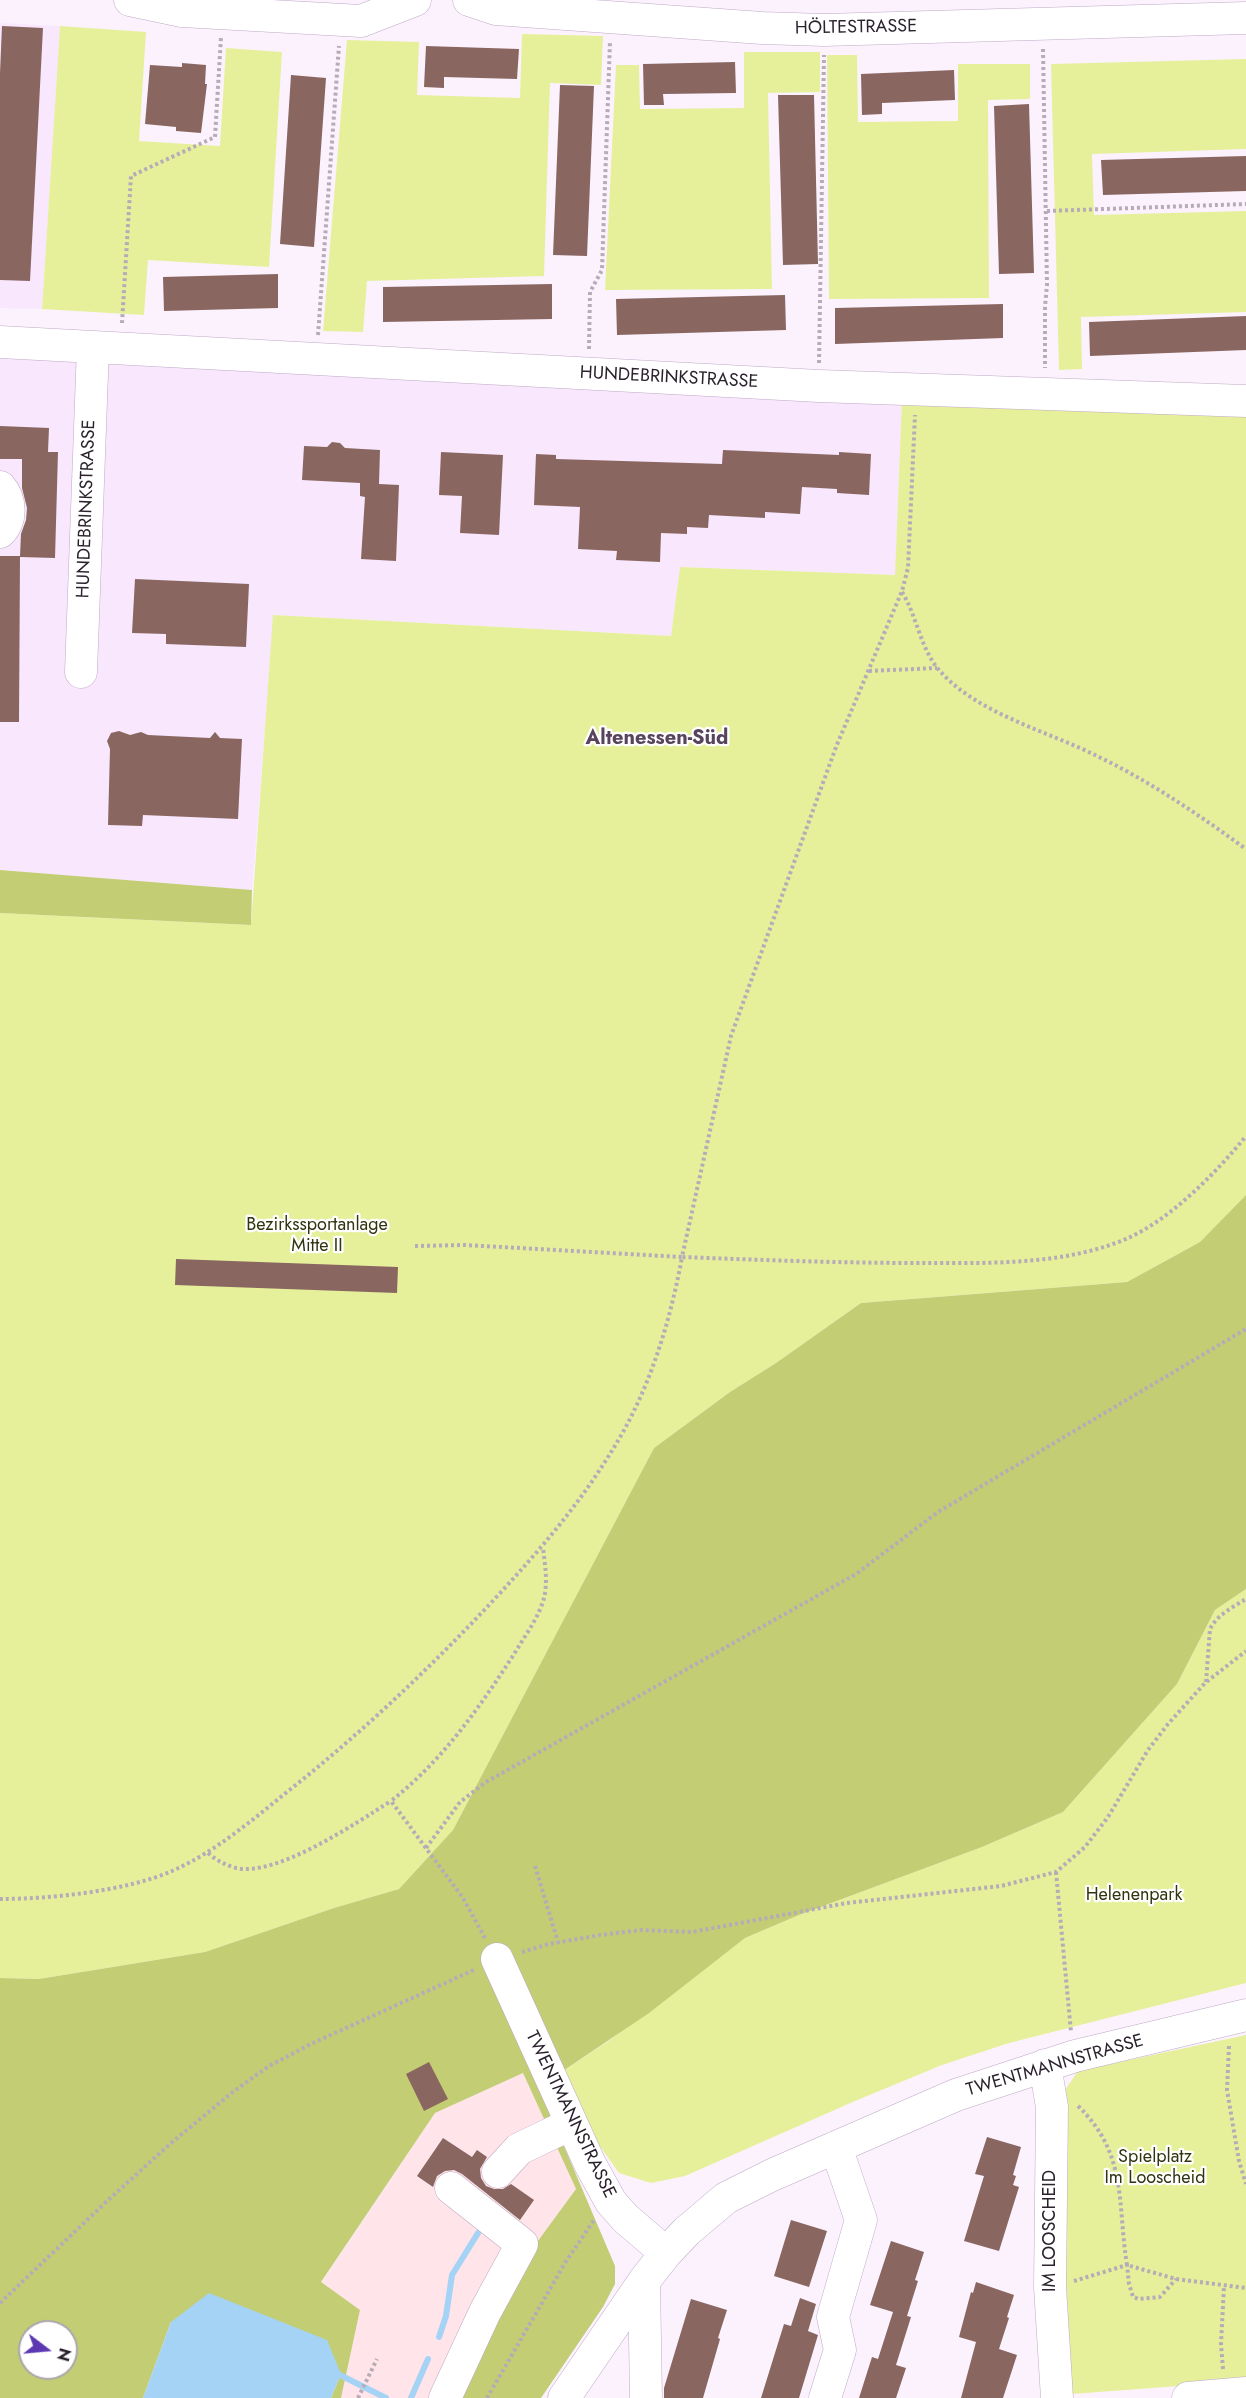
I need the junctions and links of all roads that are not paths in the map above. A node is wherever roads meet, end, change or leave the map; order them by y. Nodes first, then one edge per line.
1 (130, 0) edge
2 (415, 0) edge
3 (469, 0) edge
4 (1246, 18) edge
5 (0, 342) edge
6 (107, 347) junction
7 (1246, 401) edge
8 (0, 487) edge
9 (0, 532) edge
10 (81, 672) dead end
11 (508, 1956) road end
12 (1238, 2017) edge
13 (1046, 2072) junction
14 (571, 2124) junction
15 (836, 2147) junction
16 (498, 2172) dead end
17 (451, 2188) dead end
18 (666, 2253) junction
19 (644, 2281) junction
20 (1236, 2394) edge
21 (445, 2398) edge
22 (564, 2398) edge
23 (646, 2398) edge
24 (825, 2398) edge
25 (1057, 2398) edge
26 (1188, 2398) edge

1 - 2 street
3 - 4 street, HÖLTESTRASSE
5 - 6 street, HUNDEBRINKSTRASSE
6 - 7 street, HUNDEBRINKSTRASSE
6 - 10 street, HUNDEBRINKSTRASSE
8 - 9 street
11 - 14 street, TWENTMANNSTRASSE
12 - 13 street, TWENTMANNSTRASSE
13 - 15 street, TWENTMANNSTRASSE
13 - 25 street, IM LOOSCHEID
14 - 16 street
14 - 18 street, TWENTMANNSTRASSE
15 - 18 street, TWENTMANNSTRASSE
15 - 24 street
17 - 21 street
18 - 19 street, TWENTMANNSTRASSE
19 - 22 street, TWENTMANNSTRASSE
19 - 23 street
20 - 26 street

